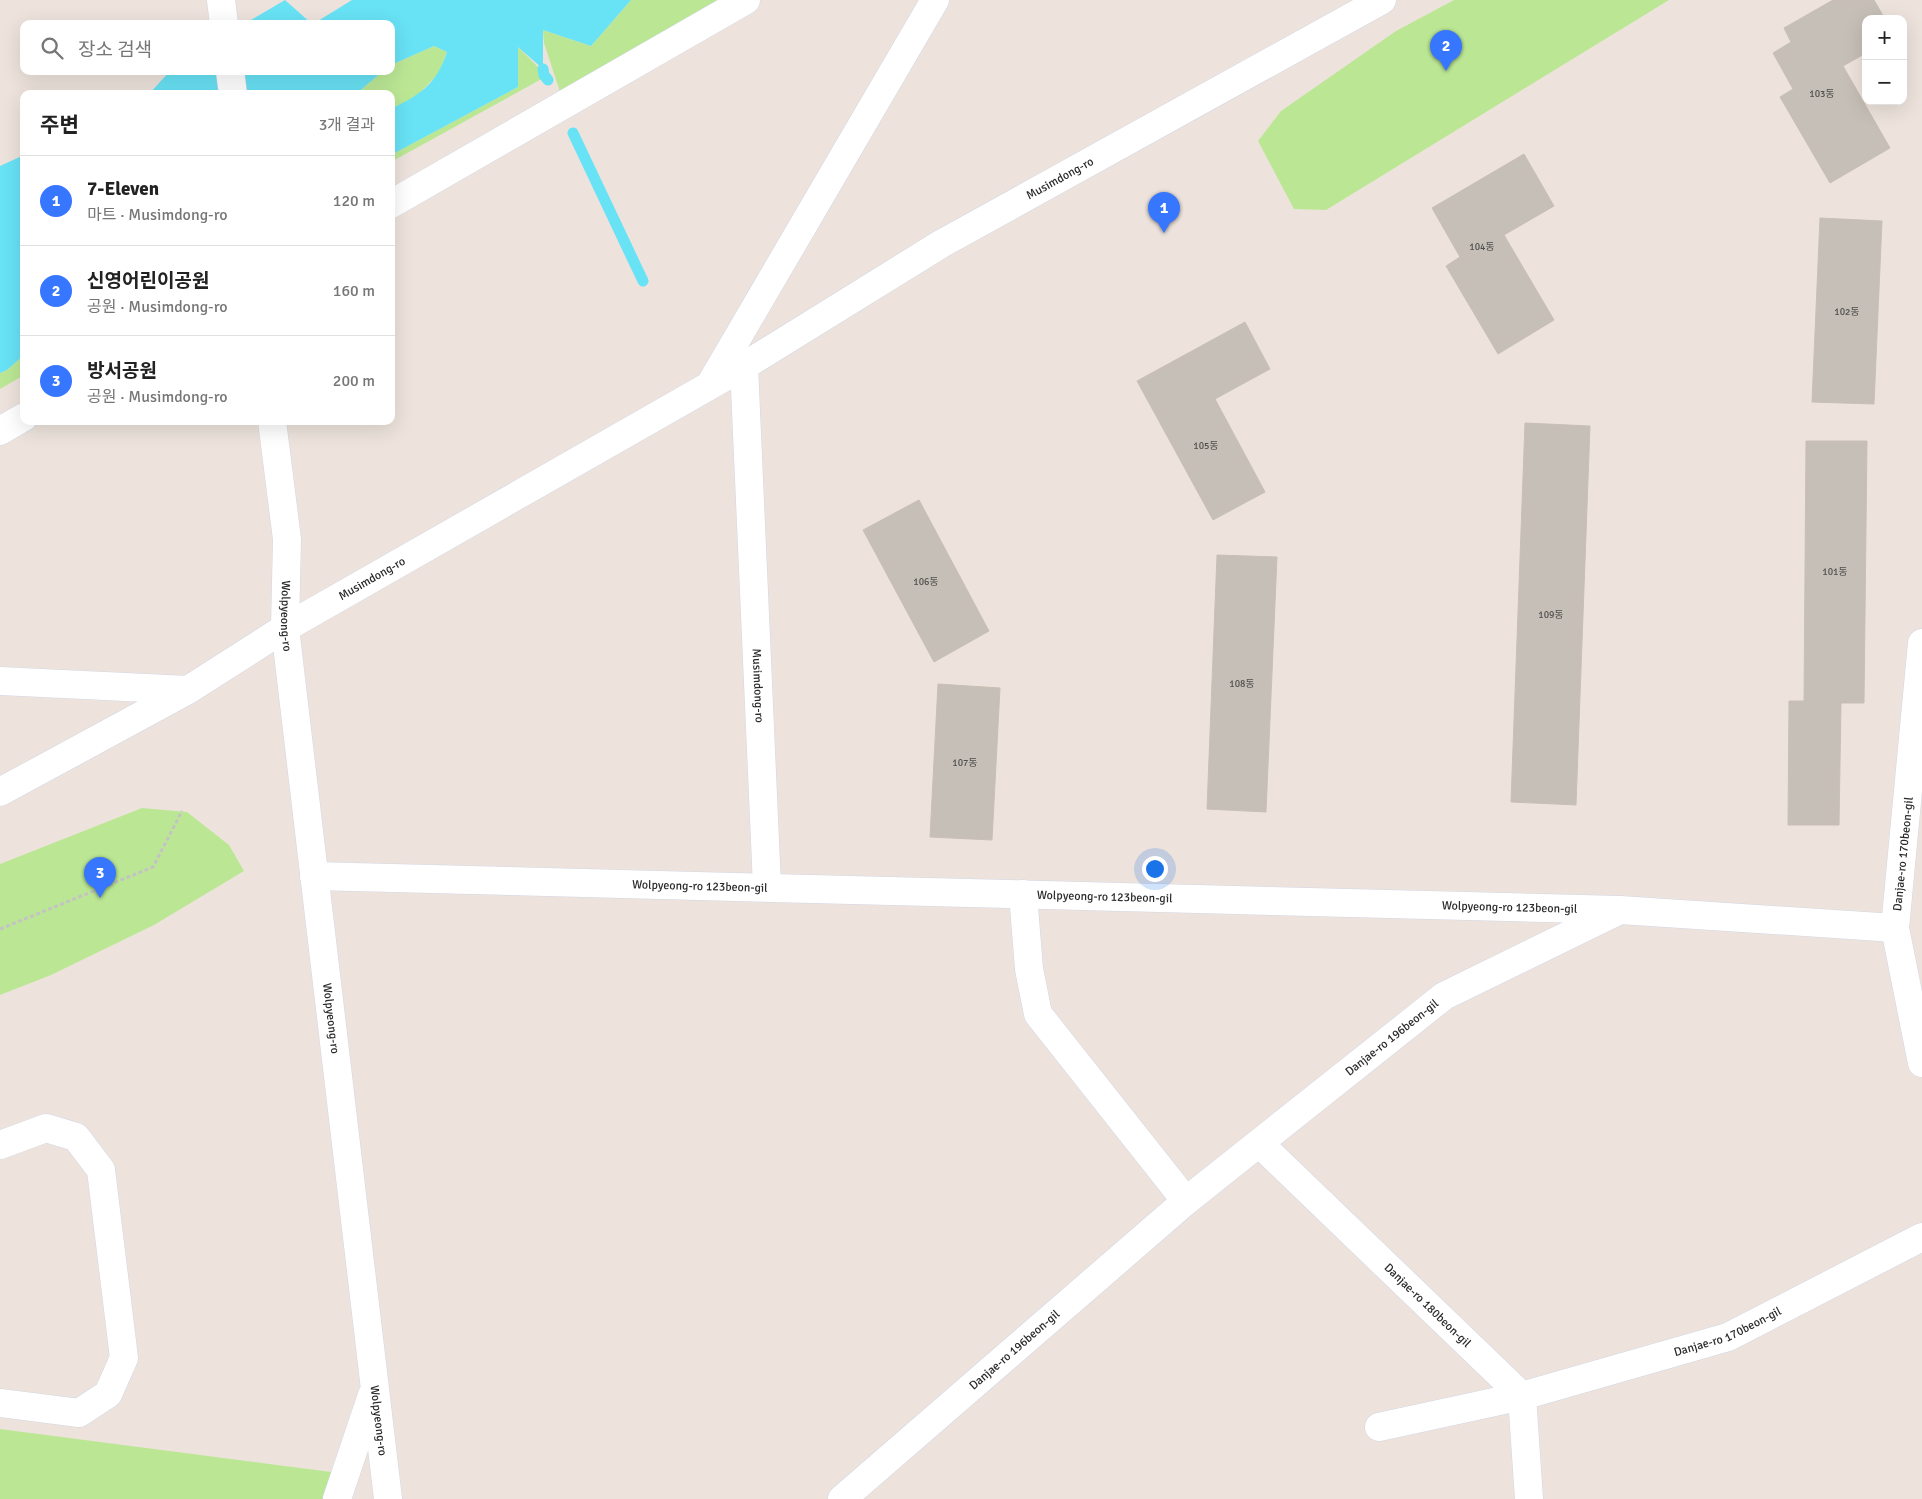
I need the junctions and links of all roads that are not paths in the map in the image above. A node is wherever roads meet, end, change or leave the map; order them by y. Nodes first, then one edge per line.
1 (221, 0) edge
2 (746, 0) edge
3 (935, 0) edge
4 (1382, 0) edge
5 (224, 20) edge
6 (230, 75) edge
7 (232, 90) edge
8 (395, 202) edge
9 (744, 366) junction
10 (711, 383) junction
11 (20, 419) edge
12 (273, 425) edge
13 (0, 431) edge
14 (285, 628) junction
15 (1922, 643) edge
16 (0, 681) edge
17 (188, 690) junction
18 (0, 792) edge
19 (314, 876) junction
20 (767, 886) junction
21 (1023, 894) junction
22 (1620, 910) junction
23 (1896, 928) junction
24 (1922, 1063) edge
25 (1259, 1143) junction
26 (0, 1144) edge
27 (1186, 1201) junction
28 (1922, 1237) edge
29 (375, 1386) junction
30 (1522, 1396) junction
31 (0, 1403) edge
32 (1379, 1427) dead end
33 (337, 1499) edge
34 (388, 1499) edge
35 (842, 1499) edge
36 (1529, 1499) edge

1 - 5 street
2 - 8 street
3 - 10 street
4 - 9 street, Musimdong-ro
6 - 7 street
9 - 10 street, Musimdong-ro
9 - 20 street, Musimdong-ro
10 - 14 street, Musimdong-ro
11 - 13 street
12 - 14 street, Wolpyeong-ro
14 - 17 street, Musimdong-ro
14 - 19 street, Wolpyeong-ro
15 - 23 street, Danjae-ro 170beon-gil
16 - 17 street
17 - 18 street, Musimdong-ro
19 - 20 street, Wolpyeong-ro 123beon-gil
19 - 29 street, Wolpyeong-ro
20 - 21 street, Wolpyeong-ro 123beon-gil
21 - 22 street, Wolpyeong-ro 123beon-gil
21 - 27 street
22 - 23 street, Wolpyeong-ro 123beon-gil
22 - 25 street, Danjae-ro 196beon-gil
23 - 24 street, Danjae-ro 170beon-gil
25 - 27 street, Danjae-ro 196beon-gil
25 - 30 street, Danjae-ro 180beon-gil
26 - 31 street
27 - 35 street, Danjae-ro 196beon-gil
28 - 30 street, Danjae-ro 170beon-gil
29 - 33 street
29 - 34 street, Wolpyeong-ro
30 - 32 street
30 - 36 street

